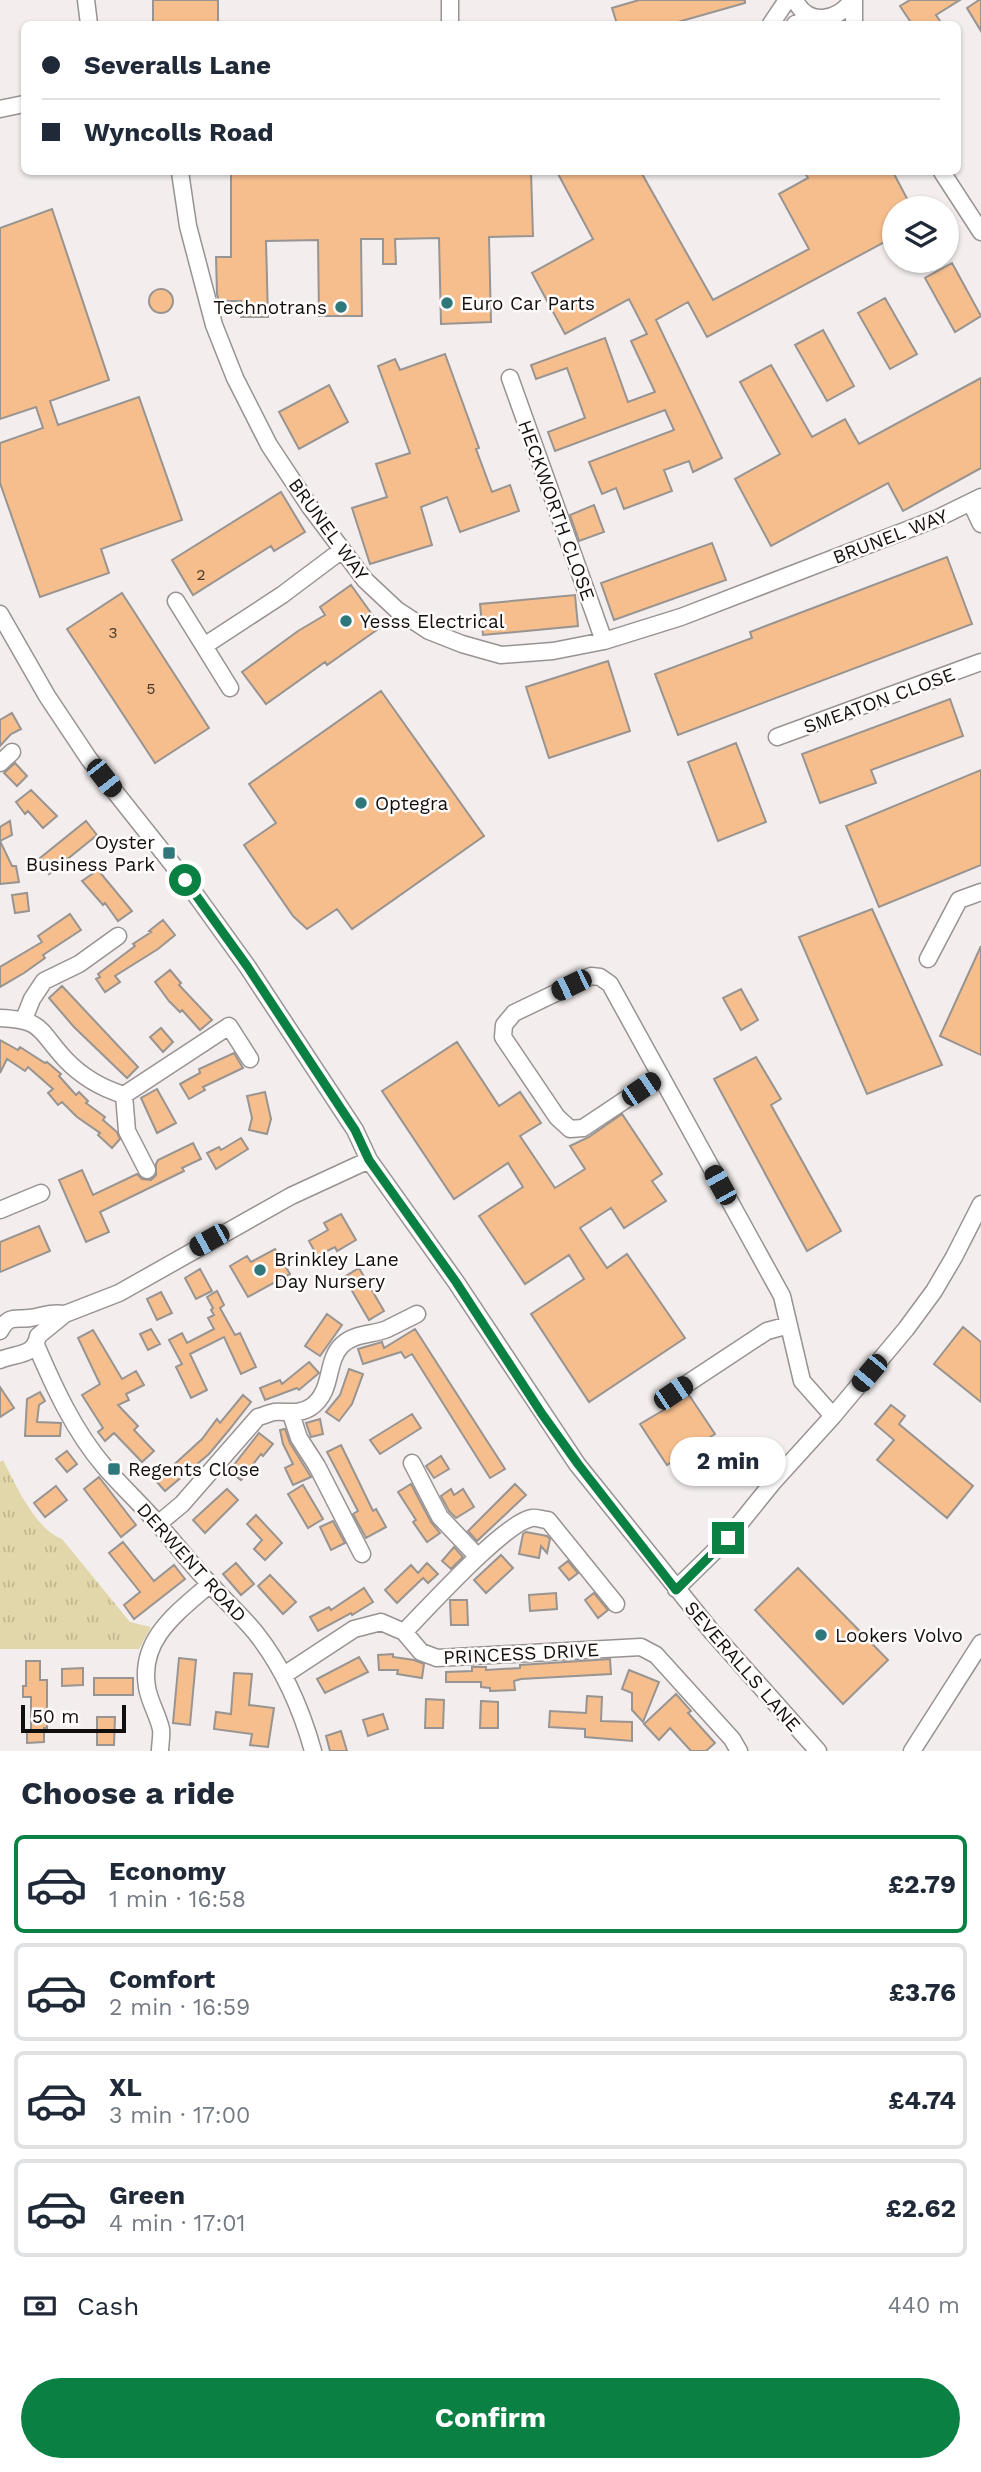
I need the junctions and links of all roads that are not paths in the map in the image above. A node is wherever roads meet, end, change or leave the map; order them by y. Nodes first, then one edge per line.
1 (86, 0) edge
2 (450, 0) edge
3 (787, 0) edge
4 (795, 0) edge
5 (853, 0) edge
6 (822, 20) edge
7 (89, 21) edge
8 (450, 21) edge
9 (773, 21) edge
10 (854, 21) edge
11 (21, 105) edge
12 (0, 109) edge
13 (180, 175) edge
14 (944, 175) edge
15 (981, 232) edge
16 (510, 378) dead end
17 (976, 500) edge
18 (981, 524) edge
19 (342, 550) junction
20 (176, 601) dead end
21 (0, 614) edge
22 (604, 641) junction
23 (204, 646) junction
24 (981, 662) edge
25 (230, 688) dead end
26 (777, 737) dead end
27 (981, 892) edge
28 (118, 936) dead end
29 (928, 959) dead end
30 (0, 1018) edge
31 (24, 1019) junction
32 (250, 1059) dead end
33 (661, 1076) junction
34 (124, 1095) junction
35 (369, 1160) junction
36 (147, 1170) dead end
37 (41, 1193) dead end
38 (981, 1204) edge
39 (0, 1210) edge
40 (0, 1307) edge
41 (65, 1314) junction
42 (417, 1314) dead end
43 (21, 1318) junction
44 (789, 1325) junction
45 (0, 1331) edge
46 (0, 1340) edge
47 (22, 1350) edge
48 (673, 1393) dead end
49 (291, 1414) junction
50 (833, 1416) junction
51 (412, 1463) dead end
52 (158, 1524) junction
53 (362, 1553) dead end
54 (478, 1557) junction
55 (209, 1584) junction
56 (676, 1590) junction
57 (616, 1604) dead end
58 (404, 1632) junction
59 (981, 1643) edge
60 (284, 1675) junction
61 (160, 1751) edge
62 (313, 1751) edge
63 (739, 1751) edge
64 (818, 1751) edge
65 (912, 1751) edge

1 - 7 street
2 - 8 street
3 - 9 street
4 - 6 street
5 - 6 street
5 - 10 street
11 - 12 street
13 - 19 street, BRUNEL WAY
14 - 15 street
16 - 22 street, HECKWORTH CLOSE
17 - 18 street
17 - 22 street, BRUNEL WAY
19 - 22 street, BRUNEL WAY
19 - 23 street
20 - 23 street
21 - 35 street, SEVERALLS LANE
23 - 25 street
24 - 26 street, SMEATON CLOSE
27 - 29 street
28 - 31 street
30 - 31 street
31 - 34 street
32 - 34 street
33 - 33 street
33 - 44 street
34 - 36 street
35 - 41 street
35 - 56 street, SEVERALLS LANE
37 - 39 street
38 - 50 street
40 - 43 street
41 - 43 street
41 - 47 street
42 - 49 street
43 - 45 street
43 - 47 street
44 - 48 street
44 - 50 street
46 - 47 street
47 - 52 street, DERWENT ROAD
49 - 52 street
49 - 53 street
50 - 56 street
51 - 54 street
52 - 55 street, DERWENT ROAD
54 - 57 street
54 - 58 street
55 - 60 street, DERWENT ROAD
55 - 61 street
56 - 64 street, SEVERALLS LANE
58 - 60 street, PRINCESS DRIVE
58 - 63 street, PRINCESS DRIVE
59 - 65 street
60 - 62 street, DERWENT ROAD

